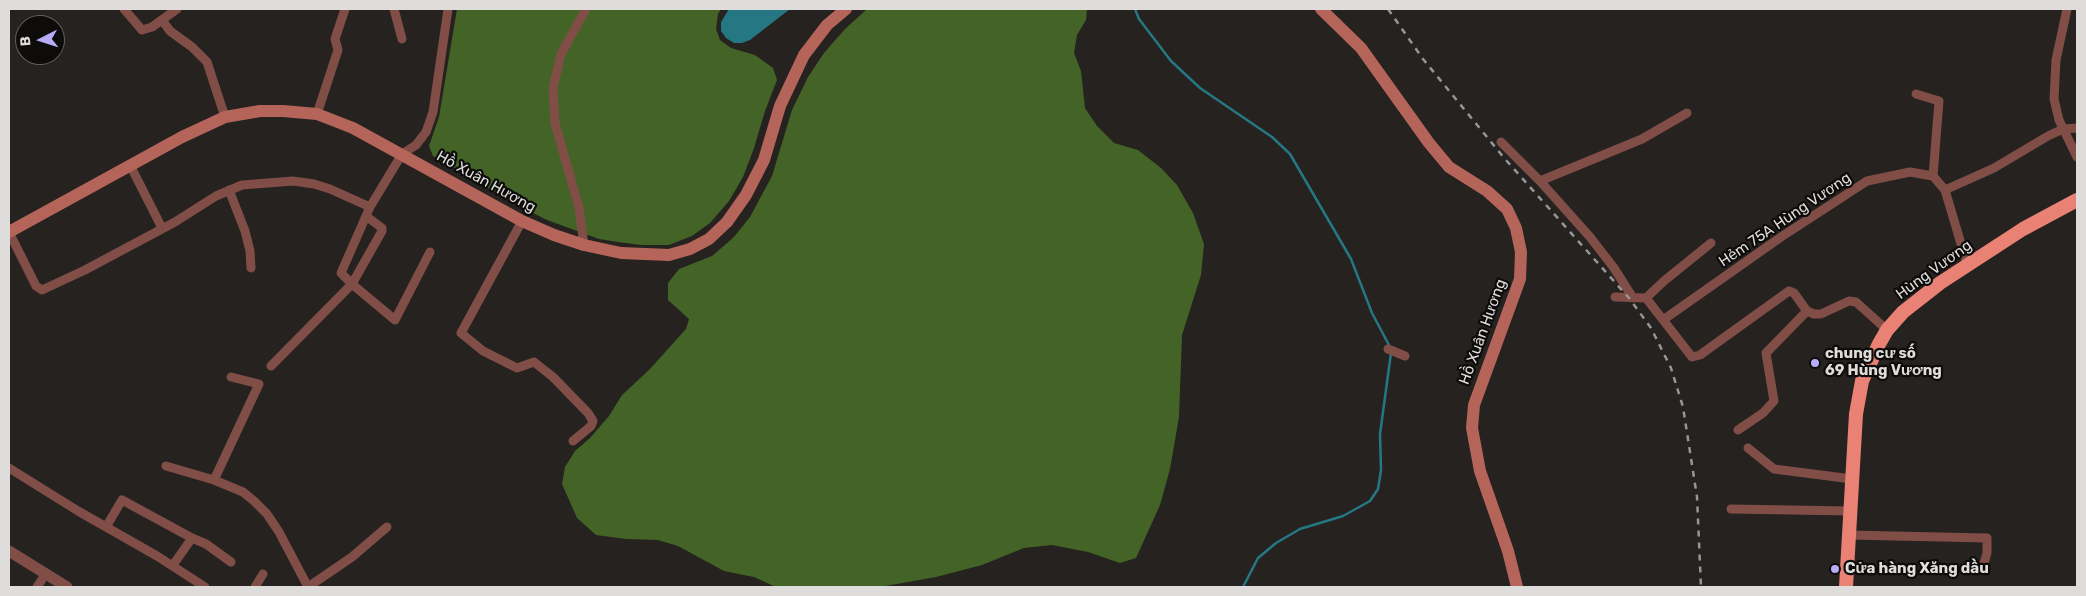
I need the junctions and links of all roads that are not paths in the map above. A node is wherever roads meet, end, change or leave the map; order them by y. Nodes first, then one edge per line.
1 (124, 9) edge
2 (177, 9) edge
3 (345, 9) edge
4 (394, 9) edge
5 (437, 9) edge
6 (586, 9) edge
7 (846, 9) edge
8 (2067, 9) edge
9 (448, 10) edge
10 (1325, 11) edge
11 (162, 20) junction
12 (402, 39) dead end
13 (1916, 94) dead end
14 (317, 114) junction
15 (1687, 114) dead end
16 (225, 117) junction
17 (2077, 128) edge
18 (2063, 129) junction
19 (1501, 142) dead end
20 (402, 154) junction
21 (2077, 158) edge
22 (130, 165) junction
23 (1933, 176) junction
24 (1540, 181) junction
25 (229, 190) junction
26 (1945, 190) junction
27 (2077, 200) edge
28 (370, 207) junction
29 (366, 216) junction
30 (522, 221) junction
31 (162, 228) junction
32 (9, 232) edge
33 (1711, 243) dead end
34 (584, 245) junction
35 (430, 252) dead end
36 (1967, 264) junction
37 (251, 268) dead end
38 (352, 284) junction
39 (1616, 297) dead end
40 (1633, 298) junction
41 (1646, 298) junction
42 (1807, 311) junction
43 (1663, 320) junction
44 (1887, 330) junction
45 (1388, 349) dead end
46 (1405, 356) dead end
47 (271, 366) dead end
48 (231, 377) dead end
49 (1738, 430) dead end
50 (574, 441) dead end
51 (1748, 448) dead end
52 (166, 466) dead end
53 (9, 468) edge
54 (1852, 479) junction
55 (214, 480) junction
56 (1731, 509) dead end
57 (1850, 511) junction
58 (106, 527) junction
59 (387, 527) dead end
60 (1848, 535) junction
61 (192, 538) junction
62 (9, 551) edge
63 (231, 562) dead end
64 (173, 565) junction
65 (1983, 567) dead end
66 (264, 574) dead end
67 (45, 575) junction
68 (36, 587) edge
69 (67, 587) edge
70 (205, 587) edge
71 (255, 587) edge
72 (308, 587) edge
73 (1517, 587) edge
74 (1846, 587) edge

1 - 11 street
2 - 11 street
3 - 14 street
4 - 12 street
5 - 9 street
6 - 34 street
7 - 34 main road, Hồ Xuân Hương
8 - 18 street
9 - 20 street
10 - 73 main road, Hồ Xuân Hương
11 - 16 street
13 - 23 street
14 - 16 main road, Hồ Xuân Hương
14 - 20 main road, Hồ Xuân Hương
15 - 24 street
16 - 22 main road, Hồ Xuân Hương
17 - 18 street
18 - 21 street
18 - 26 street
19 - 24 street
20 - 28 street
20 - 30 main road, Hồ Xuân Hương
22 - 31 street
22 - 32 main road, Hồ Xuân Hương
23 - 26 street
23 - 43 street, Hẻm 75A Hùng Vương
24 - 40 street
25 - 28 street
25 - 31 street
25 - 37 street
26 - 36 street
27 - 36 highway, Hùng Vương
28 - 29 street
29 - 38 street
29 - 38 street
30 - 34 main road, Hồ Xuân Hương
30 - 50 street
31 - 32 street
33 - 41 street
35 - 38 street
36 - 44 highway, Hùng Vương
38 - 47 street
39 - 40 street
40 - 41 street
41 - 43 street
42 - 43 street
42 - 44 street
42 - 49 street
44 - 54 highway, Hùng Vương
45 - 46 street
48 - 55 street
51 - 54 street
52 - 55 street
53 - 58 street
54 - 57 highway, Hùng Vương
55 - 72 street
56 - 57 street
57 - 60 highway, Hùng Vương
58 - 61 street
58 - 64 street
59 - 72 street
60 - 65 street
60 - 74 highway, Hùng Vương
61 - 63 street
61 - 64 street
62 - 67 street
64 - 70 street
66 - 71 street
67 - 68 street
67 - 69 street

